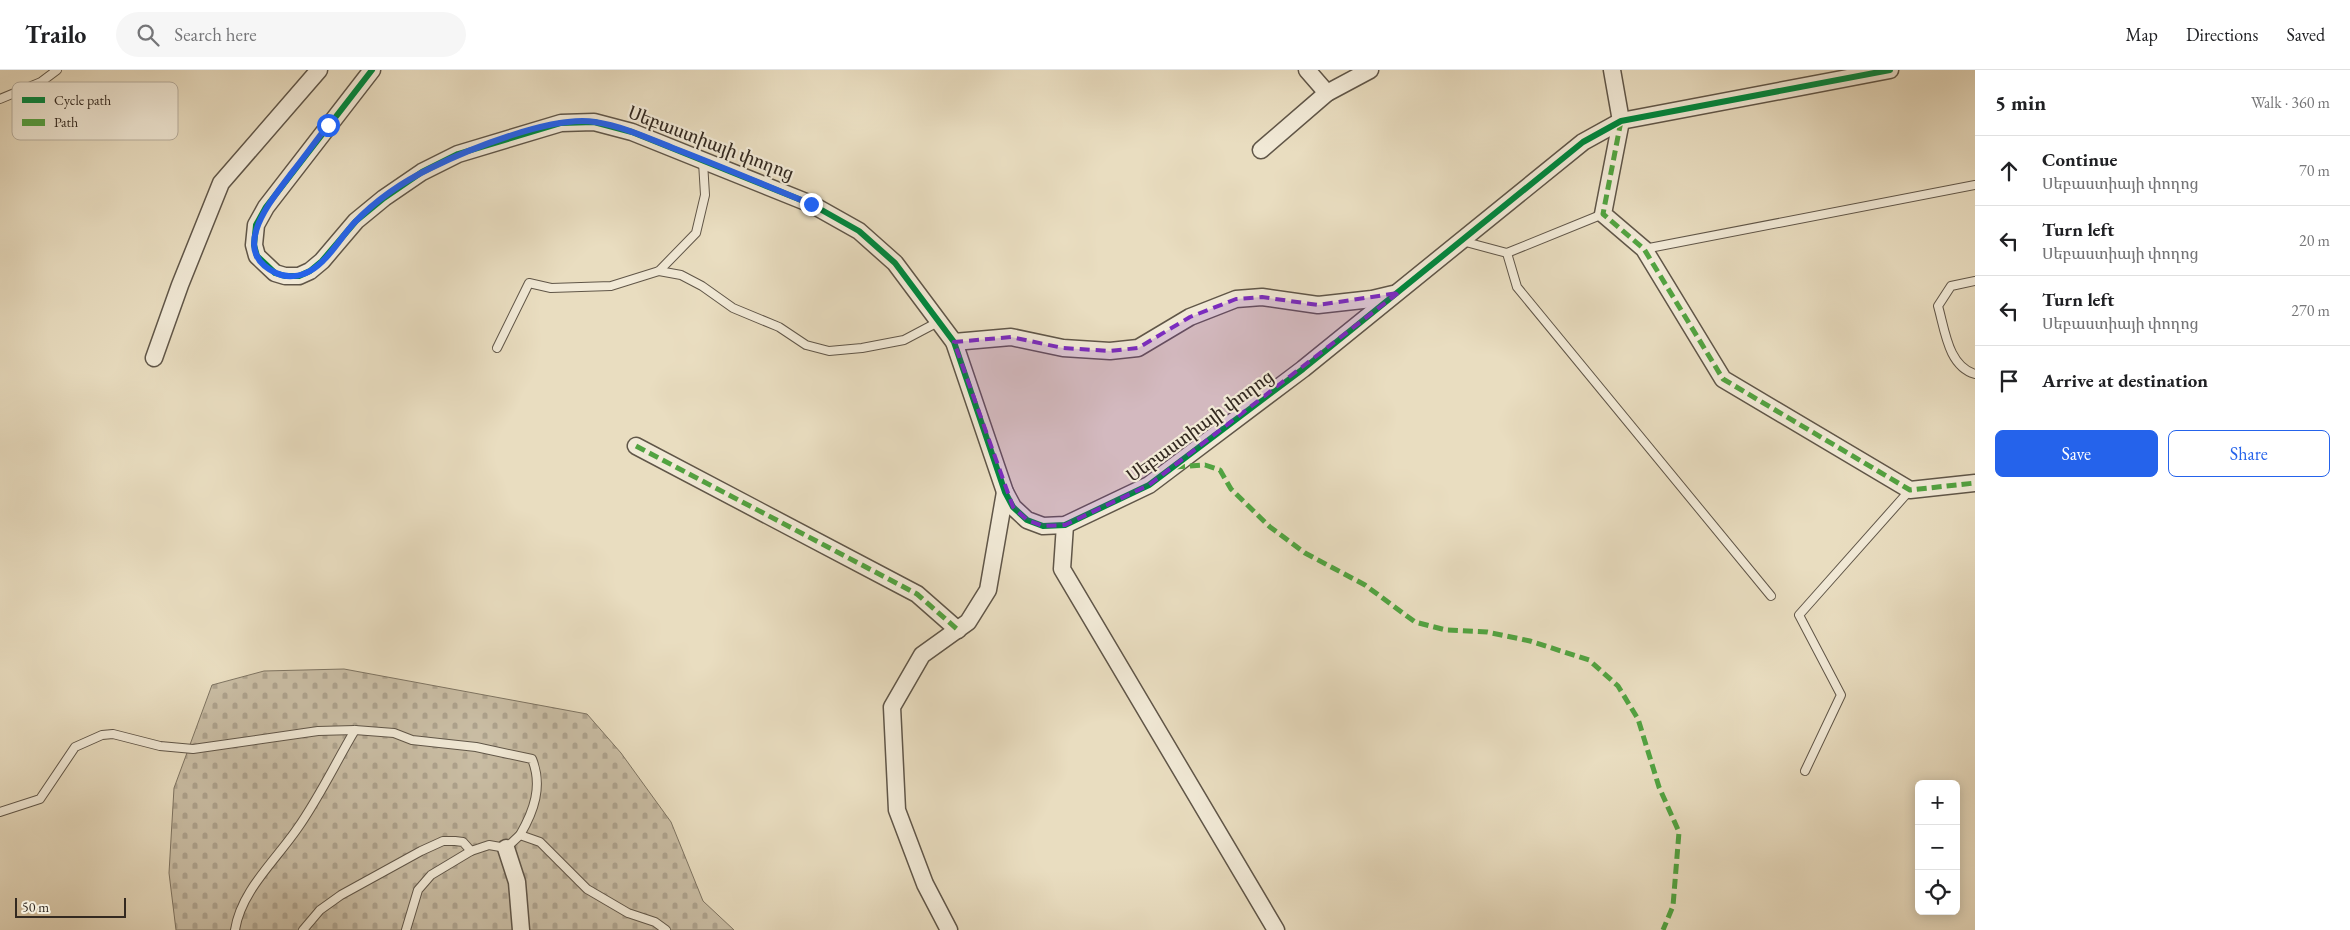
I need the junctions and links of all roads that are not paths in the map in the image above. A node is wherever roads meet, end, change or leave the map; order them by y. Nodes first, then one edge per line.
1 (57, 70) edge
2 (319, 70) edge
3 (372, 70) edge
4 (1307, 70) edge
5 (1370, 70) edge
6 (1612, 70) edge
7 (1890, 70) edge
8 (1852, 73) edge
9 (41, 82) edge
10 (1327, 93) junction
11 (12, 94) edge
12 (0, 99) edge
13 (1621, 121) junction
14 (1261, 150) dead end
15 (703, 160) junction
16 (1975, 185) edge
17 (1603, 214) junction
18 (1462, 241) junction
19 (1644, 250) junction
20 (1507, 253) junction
21 (659, 271) junction
22 (1975, 281) edge
23 (1398, 293) junction
24 (940, 321) junction
25 (954, 342) junction
26 (497, 348) dead end
27 (154, 358) dead end
28 (1975, 374) edge
29 (636, 446) dead end
30 (1975, 483) edge
31 (1910, 490) junction
32 (1005, 492) junction
33 (1065, 525) junction
34 (1770, 596) dead end
35 (958, 630) junction
36 (355, 730) junction
37 (1805, 772) dead end
38 (0, 812) edge
39 (520, 835) junction
40 (506, 848) junction
41 (471, 851) junction
42 (235, 930) edge
43 (303, 930) edge
44 (406, 930) edge
45 (521, 930) edge
46 (666, 930) edge
47 (949, 930) edge
48 (1276, 930) edge

1 - 9 lane
2 - 27 street
3 - 15 street, Սեբաստիայի փողոց
4 - 10 street
5 - 10 street
6 - 13 street
7 - 8 street, Սեբաստիայի փողոց
8 - 13 street, Սեբաստիայի փողոց
10 - 14 street
11 - 12 lane
13 - 17 street
13 - 18 street, Սեբաստիայի փողոց
15 - 21 lane
15 - 24 street, Սեբաստիայի փողոց
16 - 19 lane
17 - 19 street
17 - 20 lane
18 - 20 lane
18 - 23 street, Սեբաստիայի փողոց
19 - 31 street
20 - 34 lane
21 - 24 lane
21 - 26 lane
22 - 28 lane
23 - 25 street
23 - 33 street, Սեբաստիայի փողոց
24 - 25 street, Սեբաստիայի փողոց
25 - 32 street, Սեբաստիայի փողոց
29 - 35 street
30 - 31 street
31 - 37 lane
32 - 33 street, Սեբաստիայի փողոց
32 - 35 street
33 - 48 street
35 - 47 street
36 - 38 lane
36 - 39 lane
36 - 42 lane
39 - 40 lane
39 - 46 lane
40 - 41 lane
40 - 45 street
41 - 43 lane
41 - 44 lane

